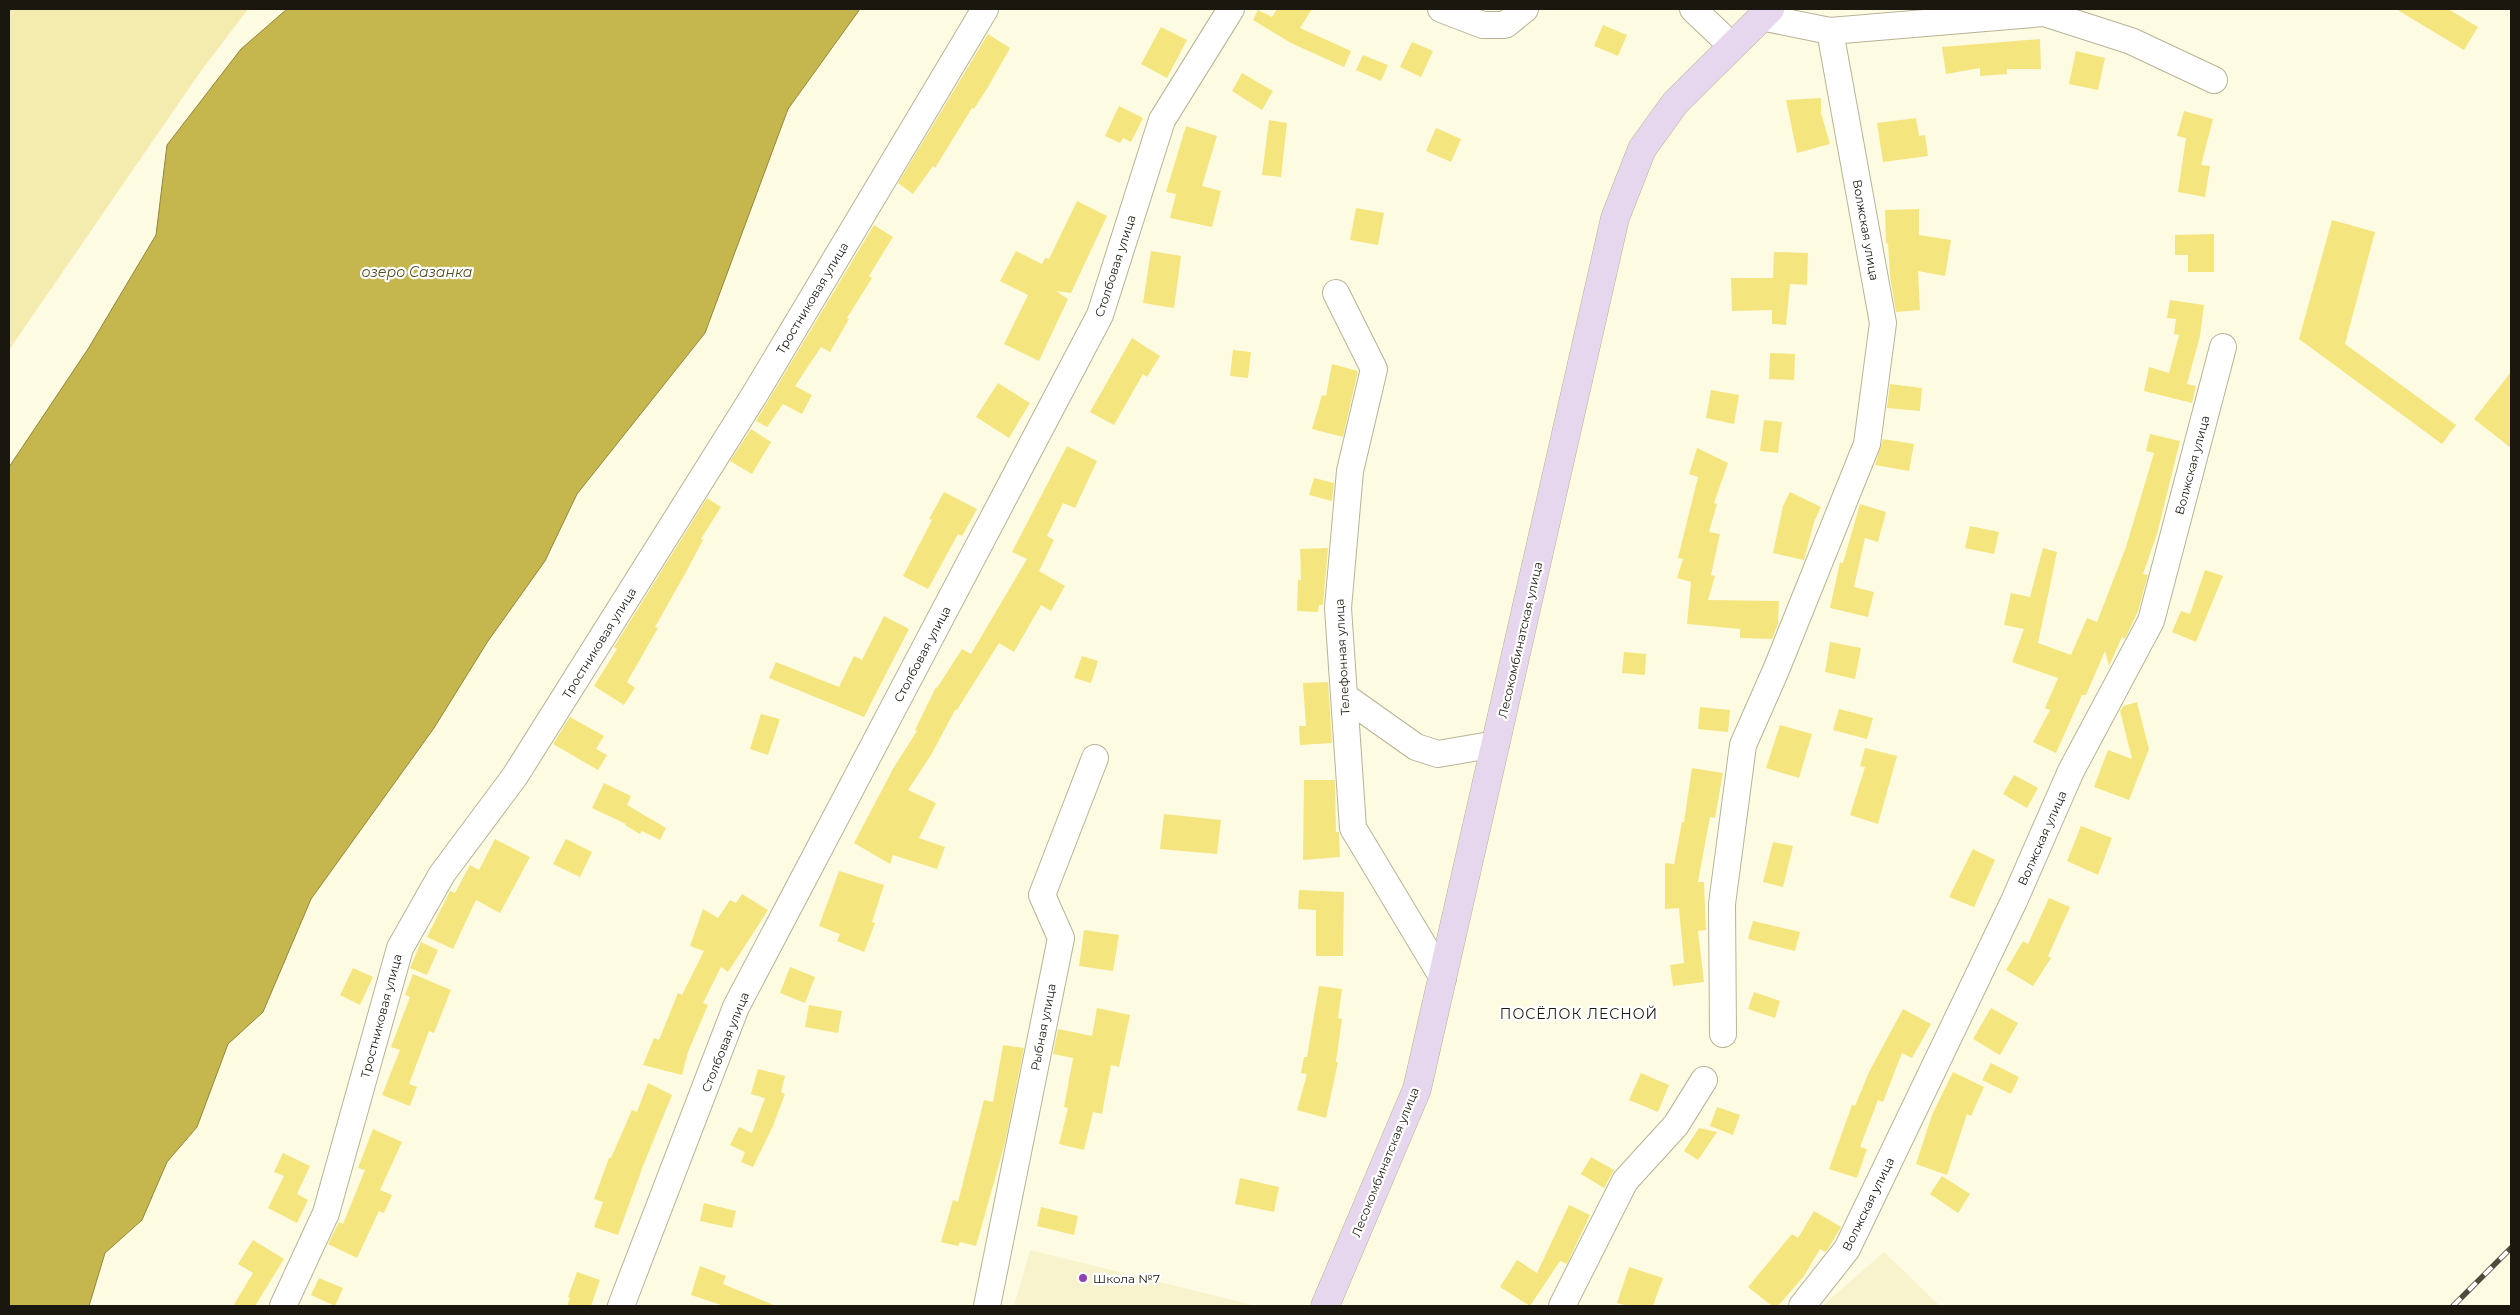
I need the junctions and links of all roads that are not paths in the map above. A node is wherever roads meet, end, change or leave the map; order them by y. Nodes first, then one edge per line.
1 (985, 9) edge
2 (1232, 9) edge
3 (1441, 9) edge
4 (1525, 9) edge
5 (1693, 9) edge
6 (1765, 13) edge
7 (1830, 31) junction
8 (1732, 46) junction
9 (2214, 80) dead end
10 (1336, 293) dead end
11 (2223, 346) dead end
12 (1344, 696) junction
13 (1496, 744) junction
14 (1095, 758) dead end
15 (1444, 978) junction
16 (1723, 1034) dead end
17 (1704, 1080) dead end
18 (283, 1306) edge
19 (621, 1306) edge
20 (987, 1306) edge
21 (1325, 1306) edge
22 (1562, 1306) edge
23 (1802, 1306) edge

1 - 18 street, Тростниковая улица
2 - 19 street, Столбовая улица
3 - 4 street
5 - 8 street
6 - 7 street
6 - 8 street, Лесокомбинатская улица
7 - 9 street
7 - 16 street, Волжская улица
8 - 13 street, Лесокомбинатская улица
10 - 12 street, Телефонная улица
11 - 23 street, Волжская улица
12 - 13 street
12 - 15 street, Телефонная улица
13 - 15 street, Лесокомбинатская улица
14 - 20 street, Рыбная улица
15 - 21 street, Лесокомбинатская улица
17 - 22 street

